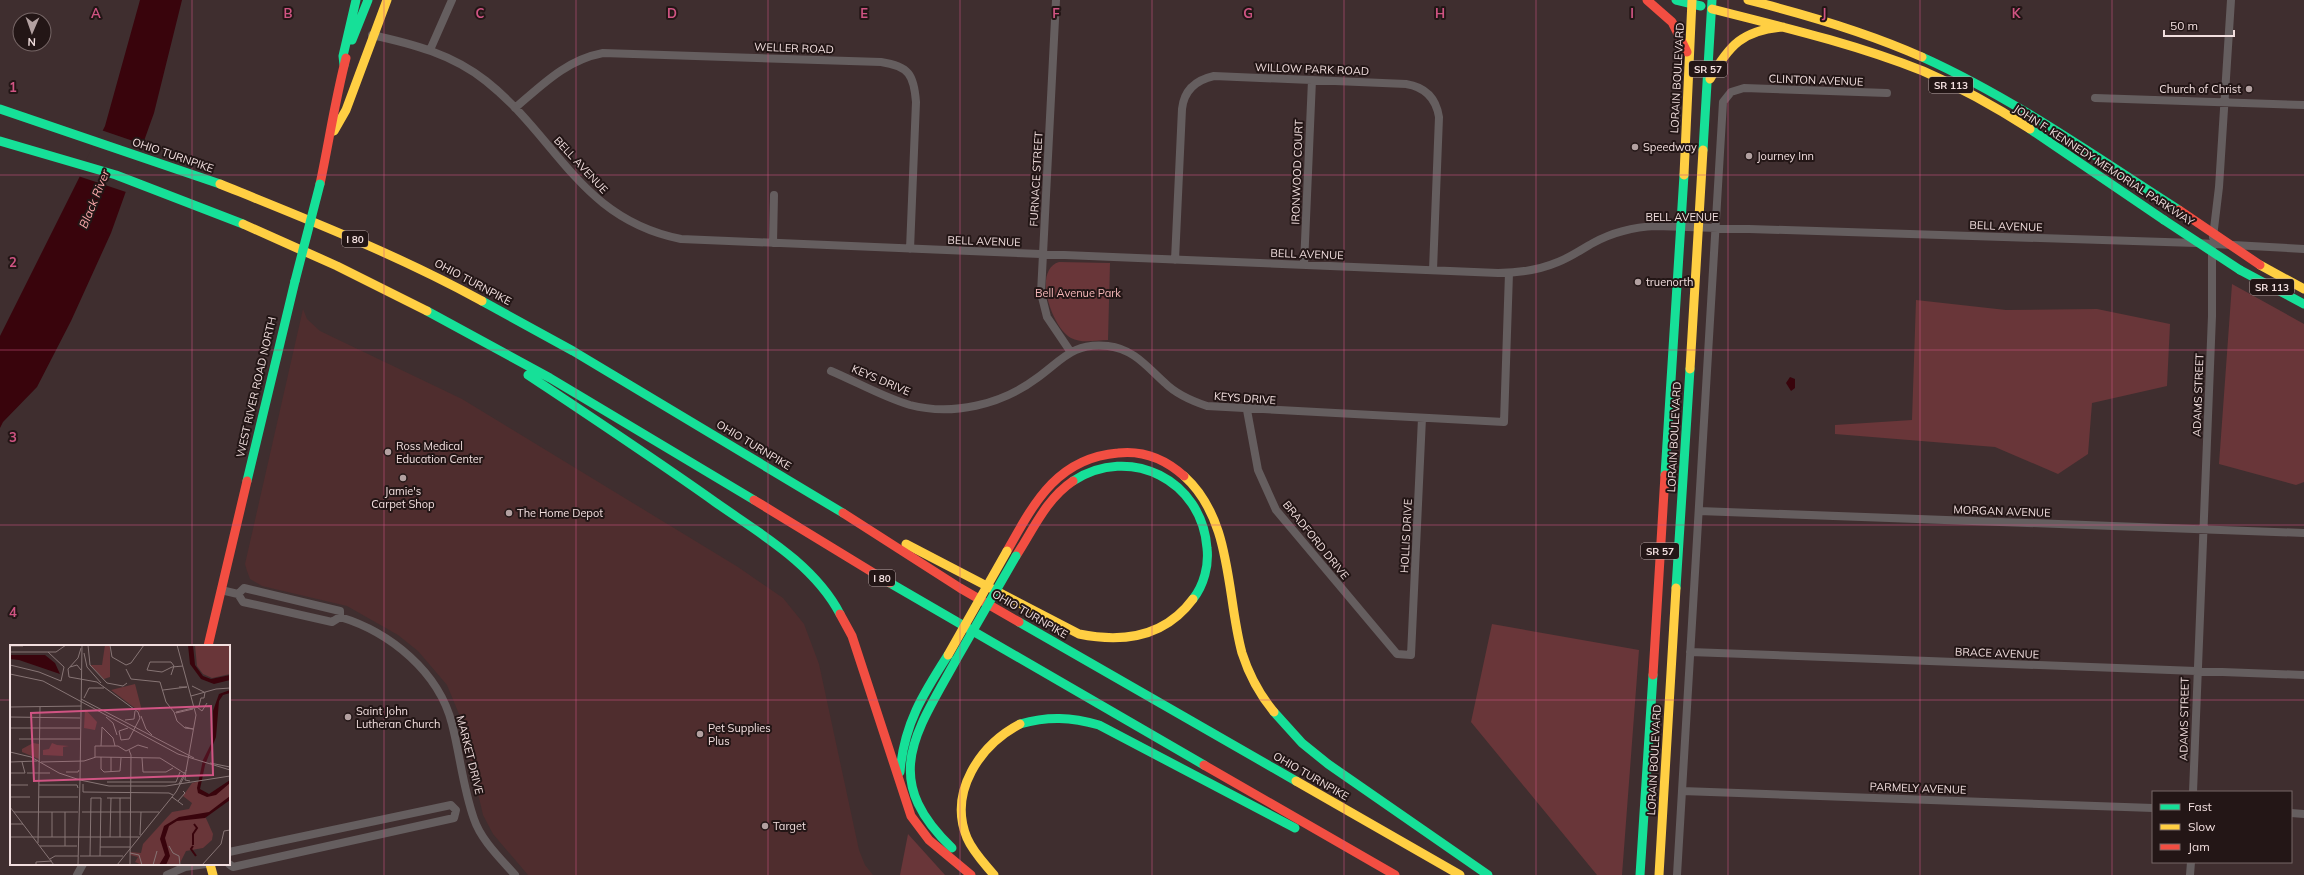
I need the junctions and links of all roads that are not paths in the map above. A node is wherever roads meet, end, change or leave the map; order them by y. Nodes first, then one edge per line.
1 (356, 0) edge
2 (368, 0) edge
3 (387, 0) edge
4 (452, 0) edge
5 (1056, 0) edge
6 (1647, 0) edge
7 (1676, 0) edge
8 (1748, 0) edge
9 (1773, 0) edge
10 (2231, 0) edge
11 (1692, 2) edge
12 (1712, 5) edge
13 (1804, 14) junction
14 (1783, 27) junction
15 (372, 35) junction
16 (430, 50) junction
17 (344, 65) junction
18 (1689, 70) junction
19 (1312, 80) junction
20 (1707, 85) junction
21 (1887, 93) dead end
22 (2095, 98) dead end
23 (2224, 102) junction
24 (2304, 106) edge
25 (515, 108) junction
26 (0, 109) edge
27 (331, 135) junction
28 (0, 141) edge
29 (774, 195) dead end
30 (1681, 227) junction
31 (1698, 227) junction
32 (1715, 228) junction
33 (773, 243) junction
34 (2212, 245) junction
35 (910, 249) junction
36 (2304, 249) edge
37 (1043, 254) junction
38 (1175, 260) junction
39 (1304, 265) junction
40 (1433, 270) junction
41 (1510, 273) junction
42 (369, 282) junction
43 (2304, 289) edge
44 (2304, 304) edge
45 (1070, 351) junction
46 (831, 371) dead end
47 (1247, 410) junction
48 (1422, 418) junction
49 (832, 505) junction
50 (1699, 511) junction
51 (2204, 529) junction
52 (2304, 533) edge
53 (221, 590) junction
54 (238, 594) junction
55 (340, 617) junction
56 (208, 645) edge
57 (1690, 652) junction
58 (1411, 655) joint
59 (2196, 671) junction
60 (2304, 675) edge
61 (900, 783) junction
62 (1682, 791) junction
63 (2193, 791) edge
64 (471, 807) junction
65 (2152, 808) edge
66 (456, 810) junction
67 (2292, 813) edge
68 (2304, 814) edge
69 (230, 852) edge
70 (2191, 863) edge
71 (82, 865) edge
72 (184, 865) edge
73 (210, 865) edge
74 (230, 865) edge
75 (77, 875) edge
76 (167, 875) edge
77 (213, 875) edge
78 (515, 875) edge
79 (971, 875) edge
80 (985, 875) edge
81 (994, 875) edge
82 (1387, 875) edge
83 (1394, 875) edge
84 (1460, 875) edge
85 (1488, 875) edge
86 (1640, 875) edge
87 (1659, 875) edge
88 (1677, 875) edge
89 (2190, 875) edge

1 - 17 main road
2 - 17 main road, WEST RIVER ROAD NORTH
3 - 15 main road, WEST RIVER ROAD NORTH
4 - 16 street
5 - 37 street, FURNACE STREET
6 - 18 main road, SR 57
7 - 11 main road, JOHN F. KENNEDY MEMORIAL PARKWAY / SR 113
8 - 13 main road, JOHN F. KENNEDY MEMORIAL PARKWAY / SR 113
9 - 13 main road
10 - 23 street, ADAMS STREET
11 - 12 main road, JOHN F. KENNEDY MEMORIAL PARKWAY / SR 113
11 - 18 main road, LORAIN BOULEVARD
12 - 14 main road, JOHN F. KENNEDY MEMORIAL PARKWAY / SR 113
12 - 20 main road, LORAIN BOULEVARD / SR 57
13 - 43 main road, JOHN F. KENNEDY MEMORIAL PARKWAY / SR 113, bridge
14 - 20 main road
14 - 44 main road, JOHN F. KENNEDY MEMORIAL PARKWAY / SR 113, bridge
15 - 16 street, BELL AVENUE
15 - 27 main road, WEST RIVER ROAD NORTH
16 - 25 street, BELL AVENUE
17 - 27 main road, WEST RIVER ROAD NORTH
18 - 30 main road, LORAIN BOULEVARD / SR 57
19 - 38 street, WILLOW PARK ROAD
19 - 39 street, IRONWOOD COURT
19 - 40 street, WILLOW PARK ROAD
20 - 31 main road, LORAIN BOULEVARD / SR 57
21 - 32 street, CLINTON AVENUE
22 - 23 street
23 - 24 street
23 - 34 street, ADAMS STREET
25 - 33 street, BELL AVENUE
25 - 35 street, WELLER ROAD
26 - 49 main road, OHIO TURNPIKE / I 80
27 - 53 main road, WEST RIVER ROAD NORTH, bridge
28 - 42 main road, I 80
29 - 33 street
30 - 31 street, BELL AVENUE
30 - 41 street, BELL AVENUE
30 - 86 main road, LORAIN BOULEVARD / SR 57
31 - 32 street, BELL AVENUE
31 - 87 main road, LORAIN BOULEVARD / SR 57
32 - 34 street, BELL AVENUE
32 - 50 street
33 - 35 street, BELL AVENUE
34 - 36 street, BELL AVENUE
34 - 51 street, ADAMS STREET
35 - 37 street, BELL AVENUE
37 - 38 street, BELL AVENUE
37 - 45 street, FURNACE STREET
38 - 39 street, BELL AVENUE
39 - 40 street, BELL AVENUE
40 - 41 street, BELL AVENUE
41 - 48 street, KEYS DRIVE
42 - 61 main road
42 - 83 main road, I 80
45 - 46 street, KEYS DRIVE
45 - 47 street, KEYS DRIVE
47 - 48 street, KEYS DRIVE
47 - 58 street, BRADFORD DRIVE
48 - 58 street, HOLLIS DRIVE
49 - 80 main road, bridge
49 - 84 main road, OHIO TURNPIKE / I 80
50 - 51 street, MORGAN AVENUE
50 - 57 street
51 - 52 street, MORGAN AVENUE
51 - 59 street, ADAMS STREET
53 - 54 street, MARKET DRIVE
53 - 56 main road, WEST RIVER ROAD NORTH
54 - 55 street, MARKET DRIVE
54 - 55 street, MARKET DRIVE
55 - 64 street, MARKET DRIVE
57 - 59 street, BRACE AVENUE
57 - 62 street
59 - 60 street, BRACE AVENUE
59 - 63 street, ADAMS STREET
61 - 79 main road
61 - 85 main road, bridge
62 - 65 street, PARMELY AVENUE
62 - 88 street
64 - 66 street, MARKET DRIVE
64 - 78 street, MARKET DRIVE
66 - 69 street, MARKET DRIVE
66 - 74 street, MARKET DRIVE
67 - 68 street
70 - 89 street
71 - 75 street
72 - 76 street
73 - 77 main road
81 - 82 main road

